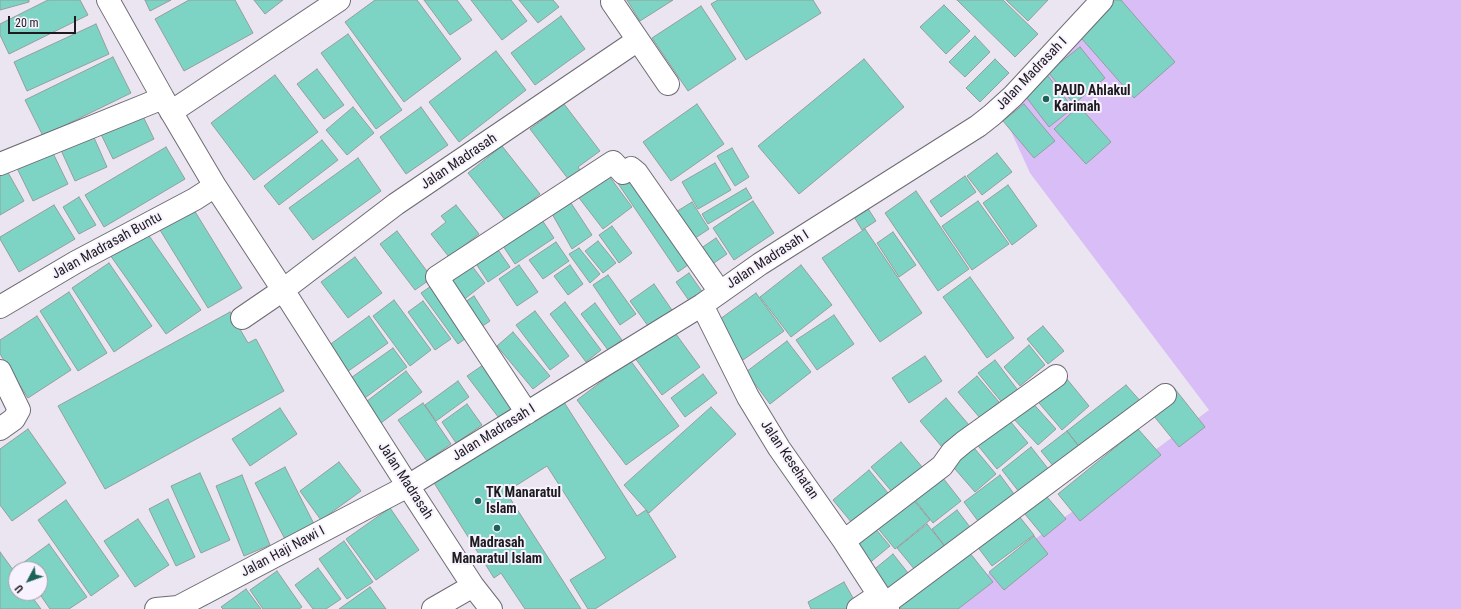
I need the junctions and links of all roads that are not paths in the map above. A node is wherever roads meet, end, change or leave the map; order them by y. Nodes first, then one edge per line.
1 (108, 0) edge
2 (339, 0) edge
3 (1102, 0) edge
4 (612, 2) dead end
5 (638, 40) junction
6 (668, 84) dead end
7 (167, 105) junction
8 (0, 164) edge
9 (215, 186) junction
10 (283, 290) junction
11 (720, 292) junction
12 (702, 305) junction
13 (0, 307) edge
14 (242, 318) dead end
15 (0, 371) edge
16 (1056, 376) dead end
17 (1165, 395) dead end
18 (527, 413) junction
19 (0, 429) edge
20 (408, 486) junction
21 (844, 541) junction
22 (474, 586) junction
23 (884, 603) edge
24 (156, 609) edge
25 (433, 609) edge
26 (491, 609) edge
27 (858, 609) edge

1 - 7 street, Jalan Madrasah
2 - 7 street
3 - 11 street, Jalan Madrasah I
4 - 5 street
5 - 6 street
5 - 10 street, Jalan Madrasah
7 - 8 street
7 - 9 street, Jalan Madrasah
9 - 10 street, Jalan Madrasah
9 - 13 street, Jalan Madrasah Buntu
10 - 14 street
10 - 20 street, Jalan Madrasah
11 - 12 street, Jalan Madrasah I
11 - 18 street
12 - 18 street, Jalan Madrasah I
12 - 21 street, Jalan Kesehatan
15 - 19 street
16 - 21 street
17 - 23 street
18 - 20 street, Jalan Madrasah I
20 - 22 street, Jalan Madrasah
20 - 24 street, Jalan Haji Nawi I
21 - 23 street, Jalan Kesehatan
22 - 25 street
22 - 26 street, Jalan Madrasah
23 - 27 street

